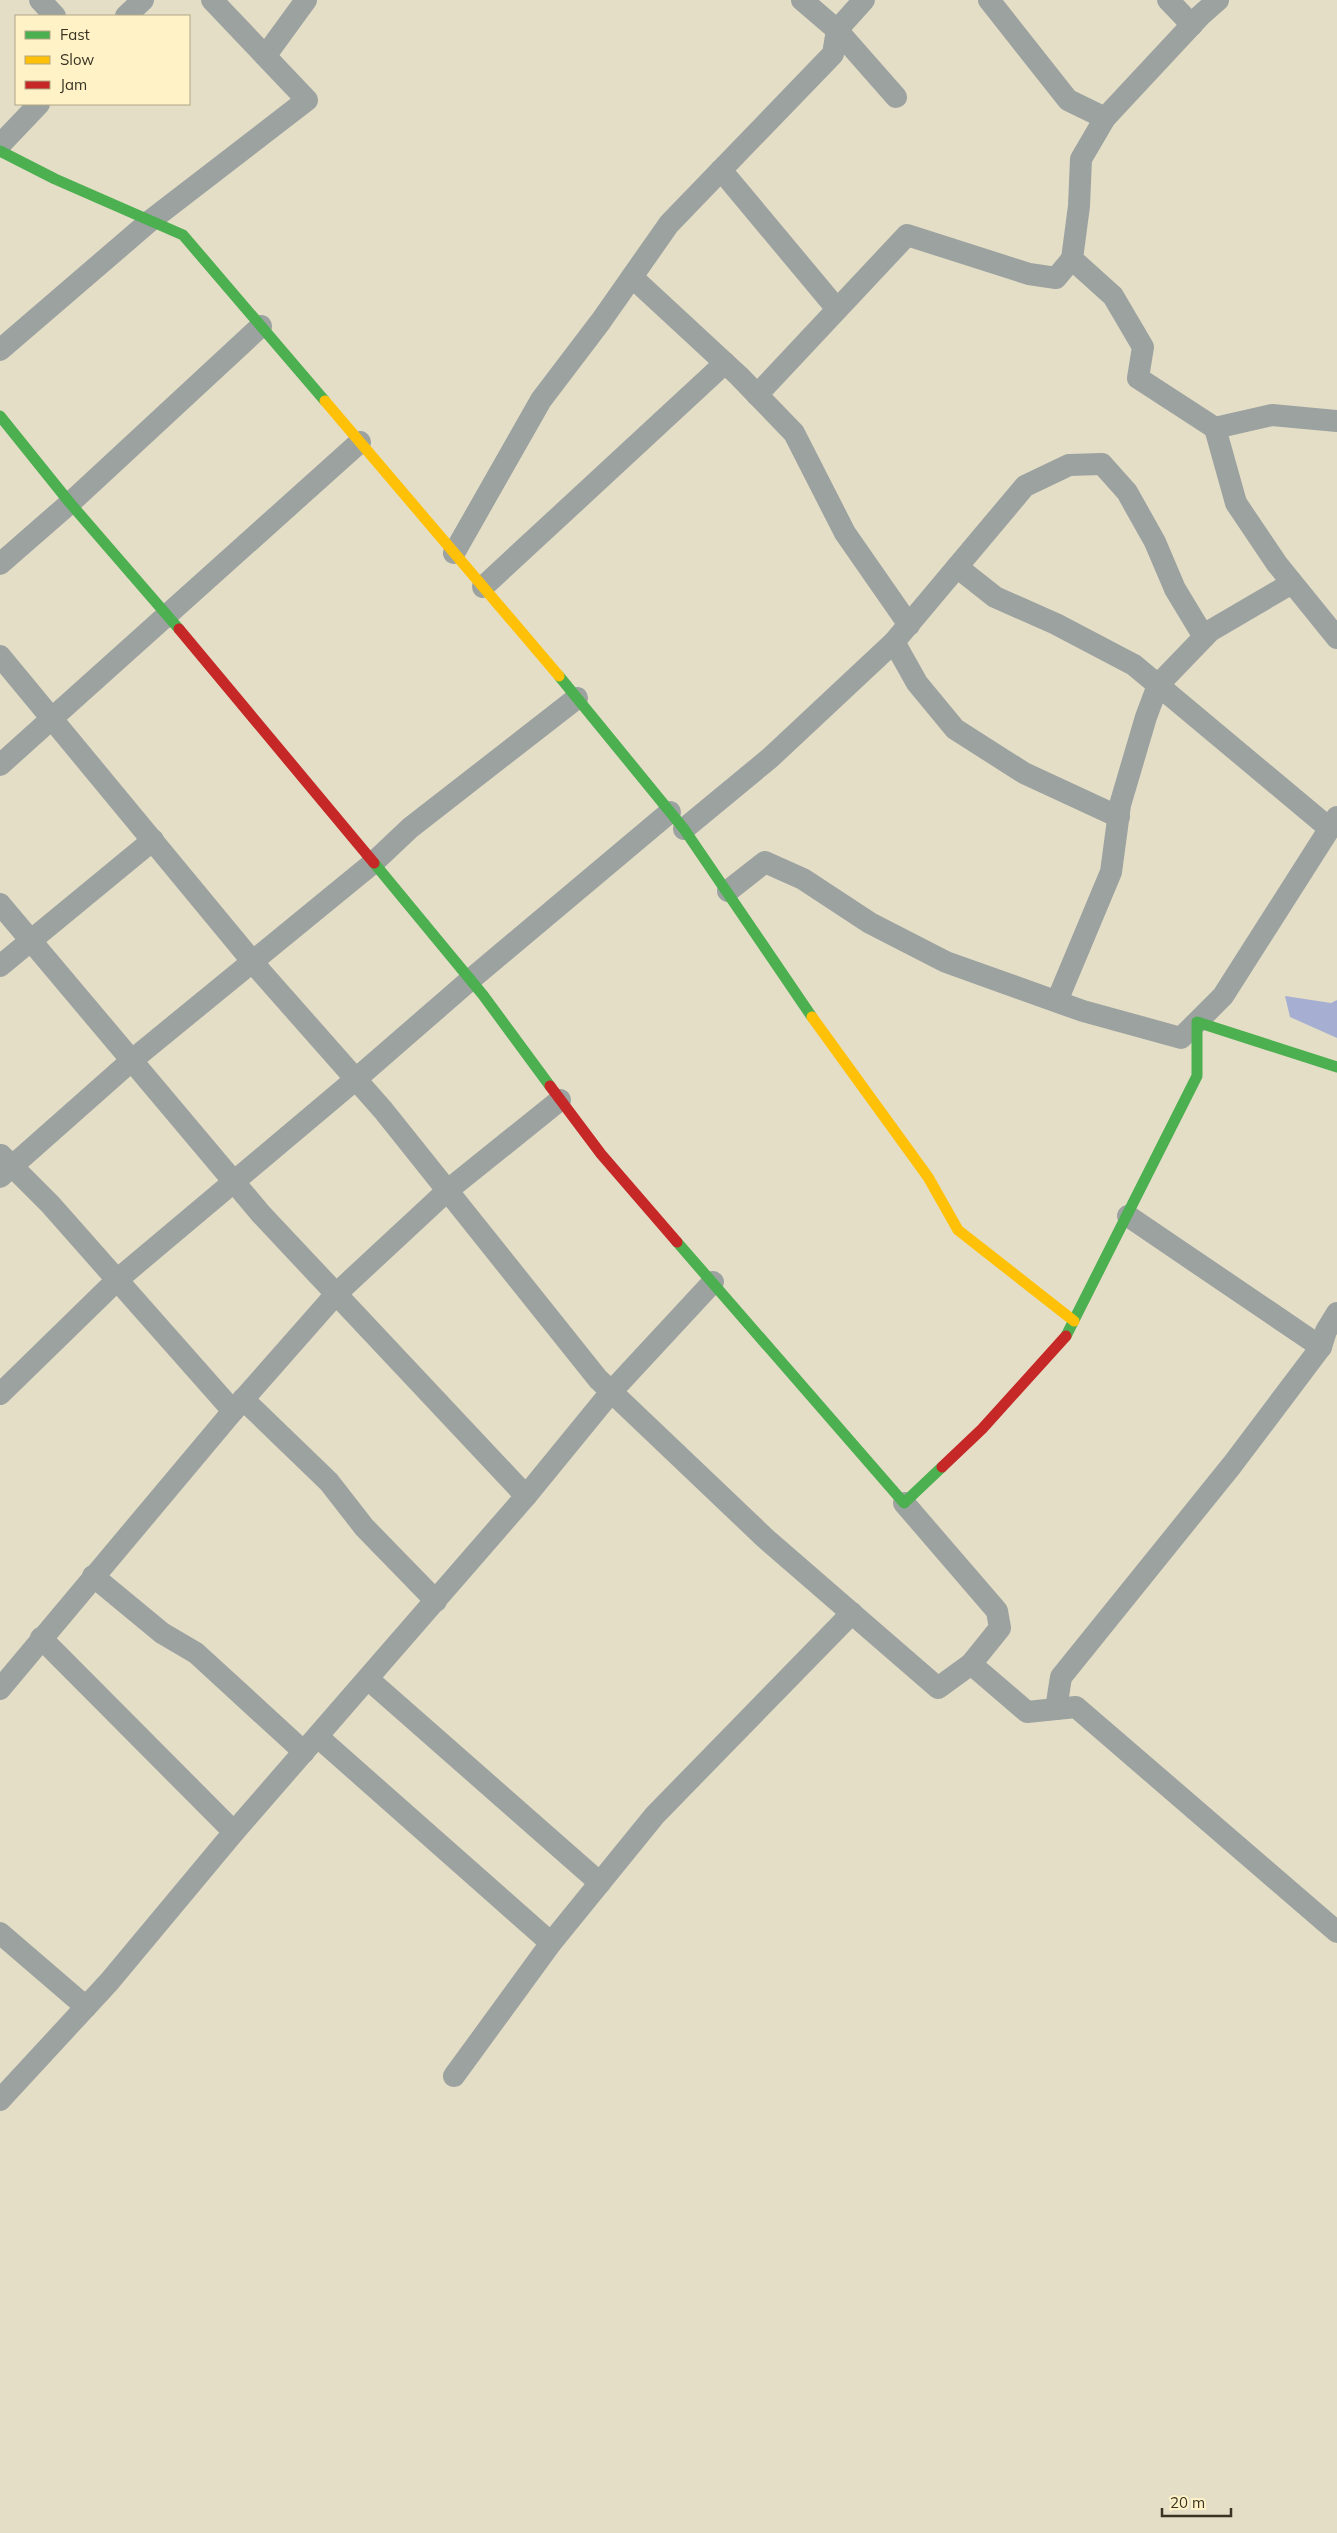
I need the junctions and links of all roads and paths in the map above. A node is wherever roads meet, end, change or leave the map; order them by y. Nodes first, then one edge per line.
1 (40, 0) edge
2 (143, 0) edge
3 (212, 0) edge
4 (306, 0) edge
5 (802, 0) edge
6 (864, 0) edge
7 (989, 0) edge
8 (1168, 0) edge
9 (1218, 0) edge
10 (54, 15) edge
11 (127, 15) edge
12 (1192, 24) junction
13 (837, 30) junction
14 (266, 55) junction
15 (896, 97) dead end
16 (37, 105) edge
17 (1106, 118) junction
18 (0, 145) edge
19 (0, 151) edge
20 (721, 170) junction
21 (150, 221) junction
22 (1072, 260) junction
23 (632, 277) junction
24 (837, 309) junction
25 (261, 326) junction
26 (0, 350) edge
27 (725, 363) junction
28 (757, 395) junction
29 (0, 416) edge
30 (1337, 421) edge
31 (1215, 428) junction
32 (360, 442) junction
33 (70, 503) junction
34 (454, 553) junction
35 (0, 564) edge
36 (957, 567) junction
37 (1292, 583) junction
38 (483, 587) junction
39 (168, 616) junction
40 (909, 625) junction
41 (1204, 637) junction
42 (1337, 638) edge
43 (894, 642) junction
44 (0, 656) edge
45 (1158, 685) junction
46 (577, 698) junction
47 (52, 719) junction
48 (0, 765) edge
49 (670, 812) junction
50 (1119, 817) junction
51 (1333, 823) edge
52 (684, 830) junction
53 (153, 840) junction
54 (373, 863) junction
55 (728, 891) junction
56 (0, 904) edge
57 (30, 940) junction
58 (252, 960) junction
59 (0, 966) edge
60 (470, 980) junction
61 (1057, 1001) junction
62 (1197, 1022) junction
63 (131, 1061) junction
64 (1337, 1067) edge
65 (356, 1079) junction
66 (560, 1100) junction
67 (4, 1166) edge
68 (234, 1182) junction
69 (448, 1190) junction
70 (1128, 1216) junction
71 (117, 1280) junction
72 (713, 1282) junction
73 (336, 1294) junction
74 (1337, 1313) edge
75 (1074, 1321) junction
76 (1321, 1347) junction
77 (611, 1392) junction
78 (0, 1394) edge
79 (238, 1405) junction
80 (526, 1496) junction
81 (904, 1503) junction
82 (93, 1576) junction
83 (436, 1601) junction
84 (852, 1613) junction
85 (41, 1638) junction
86 (971, 1664) junction
87 (368, 1679) junction
88 (0, 1689) edge
89 (1056, 1709) junction
90 (311, 1744) junction
91 (234, 1832) junction
92 (600, 1883) junction
93 (1337, 1932) edge
94 (0, 1933) edge
95 (551, 1943) junction
96 (86, 2007) junction
97 (454, 2076) dead end
98 (0, 2100) edge

1 - 10 street
2 - 11 street
3 - 14 street
4 - 14 street
5 - 13 street
6 - 13 street
7 - 17 street
8 - 12 street
9 - 12 street
12 - 17 street
13 - 15 street
13 - 20 street
14 - 21 street
16 - 18 street
17 - 22 street
19 - 21 street
20 - 23 street
20 - 24 street
21 - 25 street
21 - 26 street
22 - 24 street
22 - 31 street
23 - 27 street
23 - 34 street
24 - 28 street
25 - 32 street
25 - 33 street
27 - 28 street
27 - 38 street
28 - 40 street
29 - 33 street
30 - 31 street
31 - 37 street
32 - 34 street
32 - 39 street
33 - 35 street
33 - 39 street
34 - 38 street
36 - 40 street
36 - 41 street
36 - 45 street
37 - 41 street
37 - 42 street
38 - 46 street
39 - 47 street
39 - 54 street
40 - 43 street
41 - 45 street
43 - 50 street
43 - 52 street
44 - 47 street
45 - 50 street
45 - 51 street
46 - 49 street
46 - 54 street
47 - 48 street
47 - 53 street
49 - 52 street
49 - 60 street
50 - 61 street
51 - 62 street
52 - 55 street
53 - 57 street
53 - 58 street
54 - 58 street
54 - 60 street
55 - 61 street
55 - 75 street
56 - 57 street
57 - 59 street
57 - 63 street
58 - 63 street
58 - 65 street
60 - 65 street
60 - 66 street
61 - 62 street
62 - 64 street
62 - 70 street
63 - 67 street
63 - 68 street
65 - 68 street
65 - 69 street
66 - 69 street
66 - 72 street
67 - 71 street
68 - 71 street
68 - 73 street
69 - 73 street
69 - 77 street
70 - 75 street
70 - 76 street
71 - 78 street
71 - 79 street
72 - 77 street
72 - 81 street
73 - 79 street
73 - 80 street
74 - 76 street
75 - 81 street
76 - 89 street
77 - 80 street
77 - 84 street
79 - 82 street
79 - 83 street
80 - 83 street
81 - 86 street
82 - 85 street
82 - 90 street
83 - 87 street
84 - 86 street
84 - 92 street
85 - 88 street
85 - 91 street
86 - 89 street
87 - 90 street
87 - 92 street
89 - 93 street
90 - 91 street
90 - 95 street
91 - 96 street
92 - 95 street
94 - 96 street
95 - 97 street
96 - 98 street

